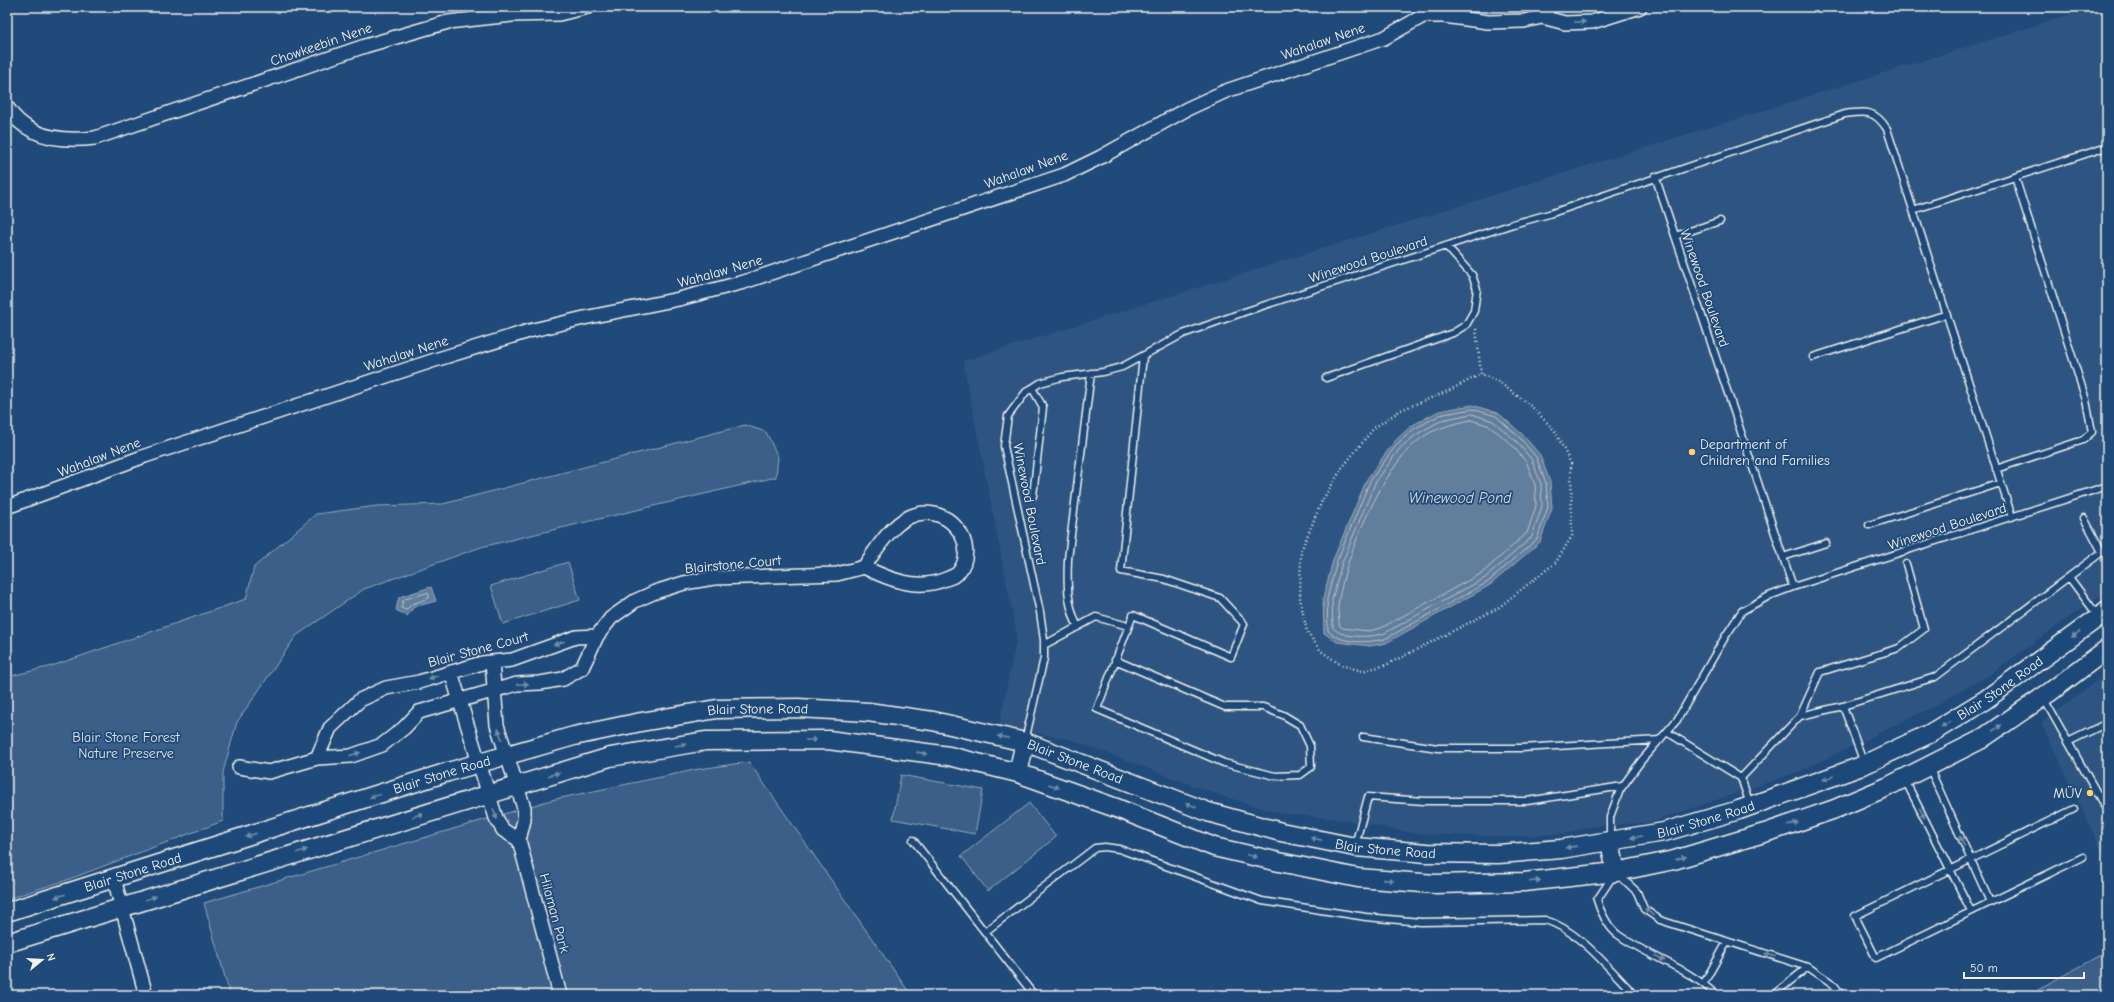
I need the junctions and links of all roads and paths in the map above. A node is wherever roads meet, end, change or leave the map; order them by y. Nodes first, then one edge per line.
1 (588, 7) edge
2 (1640, 7) edge
3 (1422, 12) edge
4 (1545, 12) edge
5 (7, 107) edge
6 (2107, 147) edge
7 (1655, 176) junction
8 (2015, 177) junction
9 (1913, 210) junction
10 (1720, 221) dead end
11 (1675, 236) junction
12 (1446, 246) junction
13 (1474, 311) junction
14 (1946, 314) junction
15 (1143, 356) junction
16 (1812, 357) dead end
17 (1091, 373) junction
18 (1481, 374) junction
19 (1326, 378) dead end
20 (1032, 388) junction
21 (1996, 469) junction
22 (2001, 483) junction
23 (2107, 486) edge
24 (1033, 496) dead end
25 (7, 507) edge
26 (2012, 517) junction
27 (2084, 518) dead end
28 (1869, 525) dead end
29 (1826, 543) dead end
30 (1783, 557) junction
31 (1906, 564) dead end
32 (864, 567) junction
33 (2070, 577) junction
34 (1793, 587) junction
35 (2103, 614) edge
36 (1128, 626) junction
37 (1078, 627) junction
38 (597, 636) junction
39 (1044, 645) junction
40 (2107, 649) edge
41 (1115, 660) junction
42 (492, 662) junction
43 (451, 672) junction
44 (494, 690) junction
45 (2042, 697) junction
46 (461, 700) junction
47 (1842, 706) junction
48 (1800, 716) junction
49 (2107, 723) edge
50 (1666, 732) junction
51 (1363, 737) dead end
52 (1660, 740) junction
53 (1025, 742) junction
54 (2068, 742) junction
55 (508, 755) junction
56 (317, 758) junction
57 (479, 763) junction
58 (1864, 764) junction
59 (1928, 766) junction
60 (239, 767) dead end
61 (1018, 773) junction
62 (1741, 778) junction
63 (1904, 778) junction
64 (517, 784) junction
65 (1623, 786) junction
66 (1876, 792) junction
67 (488, 793) junction
68 (1751, 806) junction
69 (2074, 808) dead end
70 (2107, 811) edge
71 (519, 840) junction
72 (913, 840) dead end
73 (1610, 842) junction
74 (1355, 847) junction
75 (2083, 857) dead end
76 (1970, 859) junction
77 (1950, 869) junction
78 (1616, 872) junction
79 (1349, 876) junction
80 (114, 878) junction
81 (1990, 902) junction
82 (124, 907) junction
83 (1971, 911) junction
84 (7, 912) edge
85 (985, 932) junction
86 (1728, 942) junction
87 (7, 943) edge
88 (1808, 967) junction
89 (1704, 983) junction
90 (146, 995) edge
91 (560, 995) edge
92 (1034, 995) edge
93 (1635, 995) edge
94 (1716, 995) edge
95 (1773, 995) edge
96 (1842, 995) edge

1 - 5 street, Chowkeebin Nene
4 -> 2 street
3 - 4 street
3 - 25 street, Wahalaw Nene
6 - 8 lane
7 - 9 lane
7 - 11 lane, Winewood Boulevard
7 - 12 lane, Winewood Boulevard
8 - 9 lane
8 - 21 lane
9 - 14 lane
10 - 11 lane
11 - 30 lane, Winewood Boulevard
12 - 13 lane
12 - 15 lane, Winewood Boulevard
13 - 18 path
13 - 19 lane
14 - 16 lane
14 - 21 lane
15 - 17 lane, Winewood Boulevard
15 - 36 lane
17 - 20 lane, Winewood Boulevard
17 - 37 lane
18 - 18 path
20 - 24 lane
20 - 39 lane, Winewood Boulevard
21 - 22 lane
22 - 26 lane
22 - 28 lane
23 - 26 lane, Winewood Boulevard
26 - 34 lane, Winewood Boulevard
27 - 33 lane
29 - 30 lane
30 - 34 lane, Winewood Boulevard
31 - 48 lane
32 - 32 street
32 - 38 street, Blairstone Court
33 - 35 lane
33 - 47 lane
34 - 50 lane, Winewood Boulevard
35 -> 58 main road, Blair Stone Road
36 - 37 lane
36 - 41 lane
37 - 39 lane
38 -> 42 street, Blair Stone Court
44 -> 38 street
39 - 53 lane, Winewood Boulevard
40 - 45 main road
41 - 41 lane
42 - 43 street, Blair Stone Court
42 - 44 street
43 - 46 street
43 -> 56 street, Blair Stone Court
44 - 46 street
55 -> 44 street
45 - 54 lane
59 -> 45 main road
56 -> 46 street
46 - 57 street
47 - 48 lane
47 - 58 lane
48 - 62 lane
49 - 54 lane
50 - 52 lane, Winewood Boulevard
50 - 62 lane
51 - 52 lane
52 - 65 lane, Winewood Boulevard
53 -> 55 main road, Blair Stone Road
53 - 61 main road
74 -> 53 main road, Blair Stone Road
54 - 70 lane
55 - 57 main road, Blair Stone Road
55 - 64 street
56 - 60 street
57 - 67 street
57 -> 80 main road, Blair Stone Road
58 - 66 main road
58 -> 68 main road, Blair Stone Road
59 - 63 main road
76 -> 59 lane
64 -> 61 main road
61 -> 79 main road
62 - 68 lane
63 - 66 main road
63 -> 77 lane
64 - 67 main road
64 - 71 street, Hilaman Park
65 - 73 lane, Winewood Boulevard
65 - 74 lane
78 -> 66 main road
67 -> 71 street
82 -> 67 main road
68 -> 73 main road, Blair Stone Road
69 - 76 lane
71 - 91 street, Hilaman Park
72 - 85 lane
73 -> 74 main road, Blair Stone Road
73 - 78 main road
74 - 79 main road
75 - 81 lane
76 - 77 lane
76 - 81 lane
77 - 83 lane
77 - 83 lane
79 -> 78 main road
86 -> 78 lane
78 -> 89 lane
80 - 82 street
80 -> 84 main road, Blair Stone Road
81 - 83 lane
82 - 87 main road
82 - 90 street
85 - 92 lane
85 - 93 lane
88 -> 86 lane
86 - 89 lane
88 - 95 lane
88 - 96 lane
89 - 94 lane

